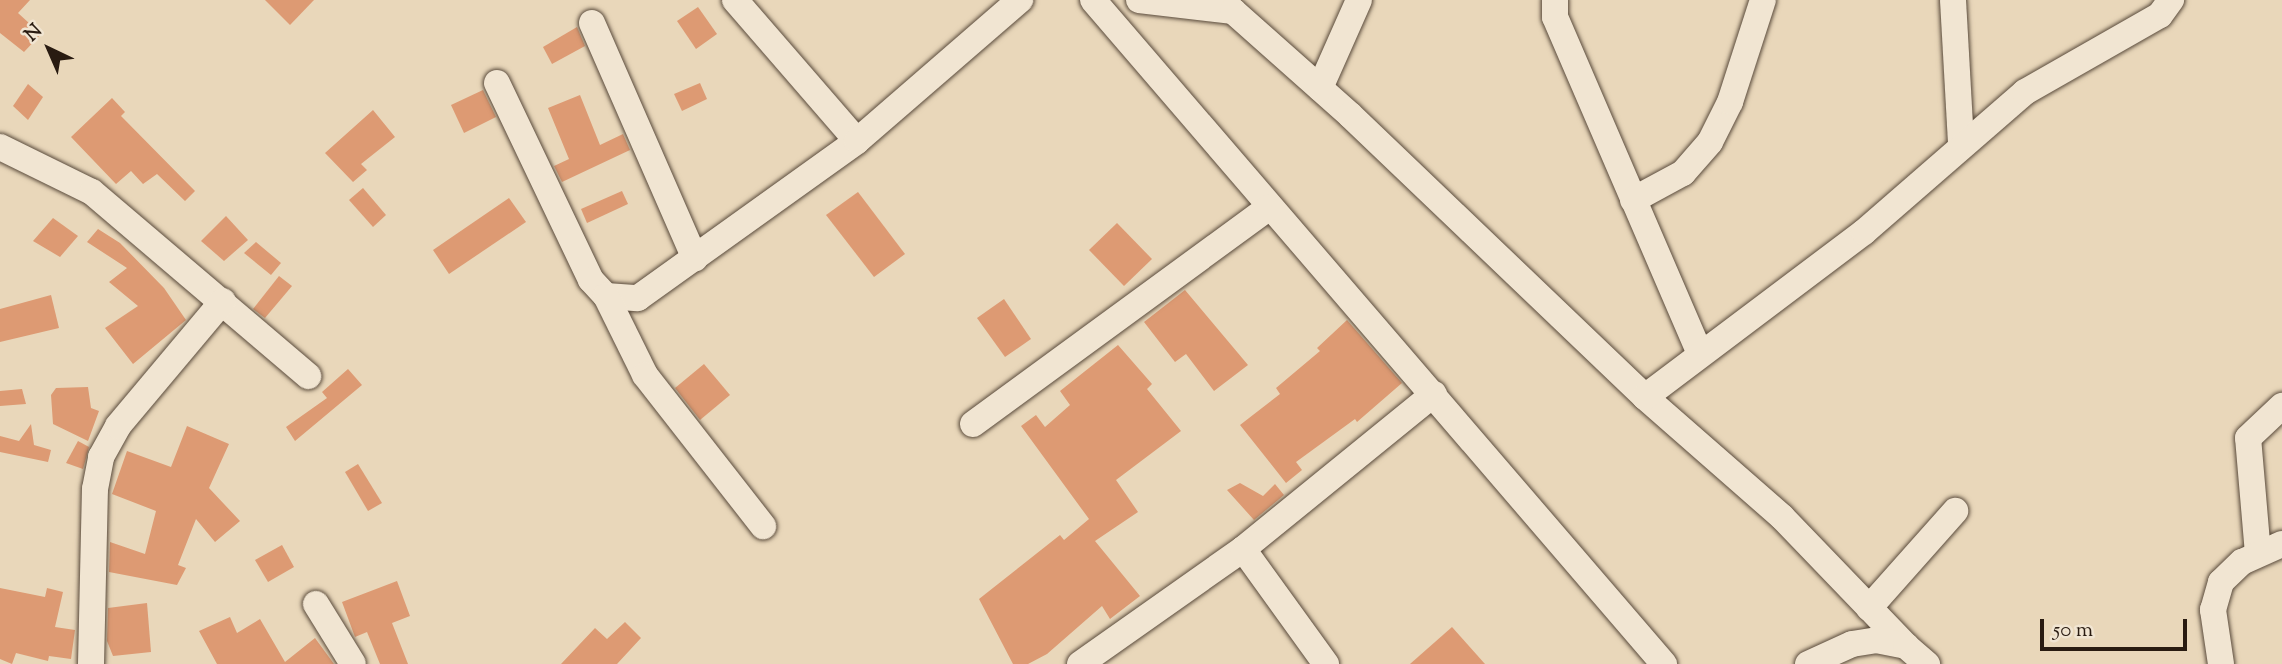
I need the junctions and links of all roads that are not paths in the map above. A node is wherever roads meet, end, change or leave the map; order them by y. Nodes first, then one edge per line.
1 (735, 0) edge
2 (1020, 0) edge
3 (1093, 0) edge
4 (1139, 0) edge
5 (1359, 0) edge
6 (1555, 0) edge
7 (1762, 0) edge
8 (1953, 0) edge
9 (2171, 0) edge
10 (592, 23) dead end
11 (497, 83) dead end
12 (1320, 88) junction
13 (857, 141) junction
14 (1961, 144) junction
15 (0, 147) edge
16 (1633, 200) junction
17 (1269, 207) junction
18 (695, 259) junction
19 (606, 296) junction
20 (223, 301) junction
21 (1699, 352) junction
22 (308, 376) dead end
23 (1434, 394) junction
24 (1645, 397) junction
25 (2282, 406) edge
26 (973, 424) dead end
27 (1955, 511) dead end
28 (763, 526) dead end
29 (1243, 549) junction
30 (2270, 549) edge
31 (316, 604) dead end
32 (1869, 608) junction
33 (1906, 646) junction
34 (91, 664) edge
35 (353, 664) edge
36 (1080, 664) edge
37 (1326, 664) edge
38 (1664, 664) edge
39 (1808, 664) edge
40 (1927, 664) edge
41 (2221, 664) edge

1 - 13 street
2 - 13 street
3 - 17 street
4 - 12 street
5 - 12 street
6 - 16 street
7 - 16 street
8 - 14 street
9 - 14 street
10 - 18 street
11 - 19 street
12 - 24 street
13 - 18 street
14 - 21 street
15 - 20 street
16 - 21 street
17 - 23 street
17 - 26 street
18 - 19 street
19 - 28 street
20 - 22 street
20 - 34 street
21 - 24 street
23 - 29 street
23 - 38 street
24 - 32 street
25 - 30 street
27 - 32 street
29 - 36 street
29 - 37 street
30 - 41 street
31 - 35 street
32 - 33 street
33 - 39 street
33 - 40 street

